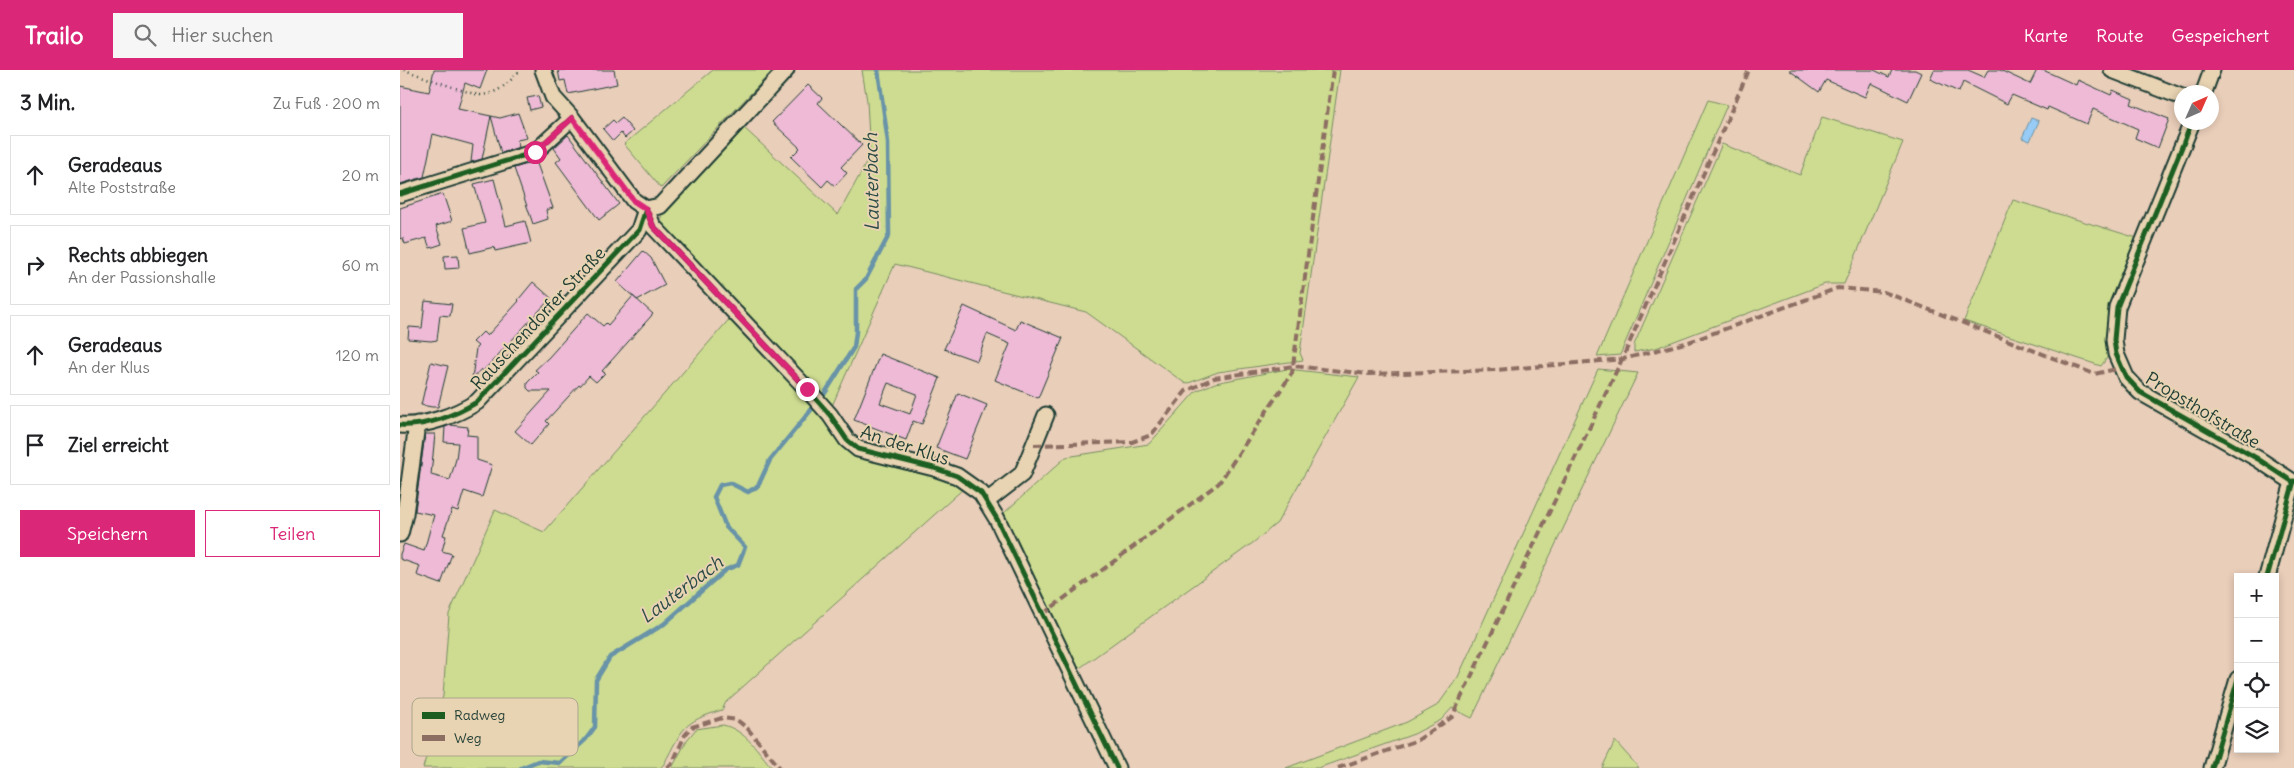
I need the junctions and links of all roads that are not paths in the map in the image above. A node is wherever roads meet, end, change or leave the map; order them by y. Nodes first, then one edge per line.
1 (543, 70) edge
2 (786, 70) edge
3 (2112, 70) edge
4 (2212, 70) edge
5 (2207, 85) edge
6 (2174, 94) edge
7 (572, 118) junction
8 (2189, 130) edge
9 (400, 194) edge
10 (646, 209) junction
11 (1046, 415) dead end
12 (416, 424) junction
13 (400, 425) edge
14 (2293, 482) edge
15 (987, 502) junction
16 (400, 534) edge
17 (2268, 573) edge
18 (2234, 692) edge
19 (1117, 768) edge
20 (2212, 768) edge

1 - 7 street
2 - 10 street
3 - 6 street
4 - 5 street
7 - 9 street
7 - 10 street
8 - 14 street, Propsthofstraße
10 - 12 street, Rauschendorfer Straße
10 - 15 street, An der Klus
11 - 15 street
12 - 13 street, Rauschendorfer Straße
12 - 16 street
14 - 17 street
15 - 19 street, An der Klus
18 - 20 street

